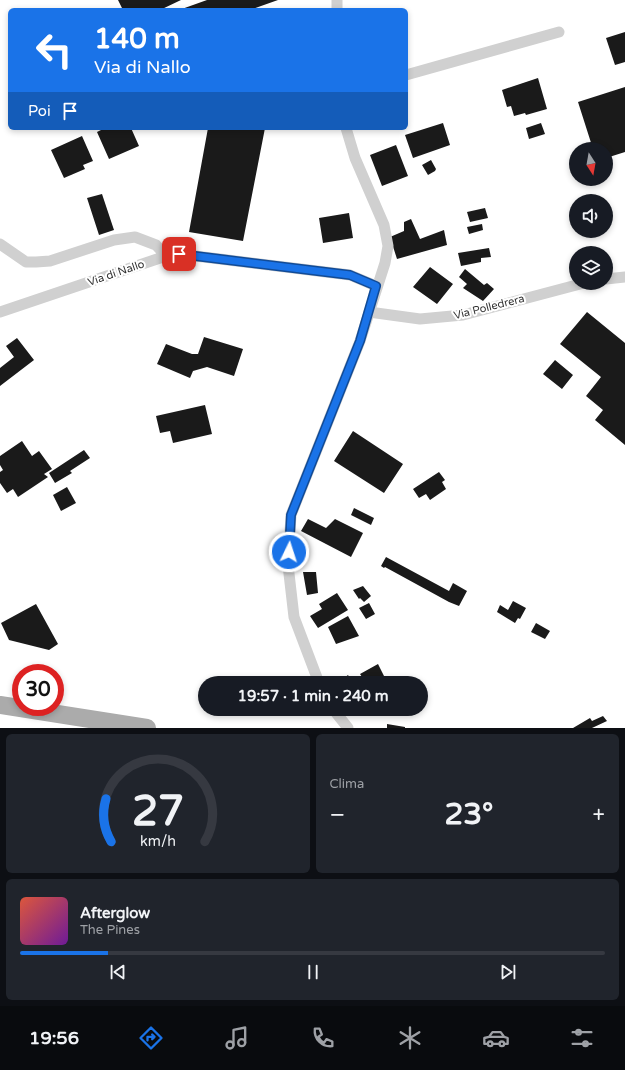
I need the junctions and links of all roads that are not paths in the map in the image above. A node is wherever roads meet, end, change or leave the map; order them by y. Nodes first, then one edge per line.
1 (559, 32) dead end
2 (408, 74) edge
3 (347, 130) edge
4 (0, 244) edge
5 (166, 256) junction
6 (625, 277) edge
7 (613, 278) edge
8 (376, 286) junction
9 (569, 287) edge
10 (0, 312) edge
11 (368, 312) junction
12 (316, 676) edge
13 (0, 705) edge
14 (339, 716) edge
15 (147, 728) edge
16 (348, 728) edge

1 - 2 street
3 - 8 street
4 - 5 street
5 - 8 street, Via di Nallo
5 - 10 street, Via di Nallo
6 - 7 street
8 - 11 street
9 - 11 street, Via Polledrera
11 - 12 street
13 - 15 main road
14 - 16 street

